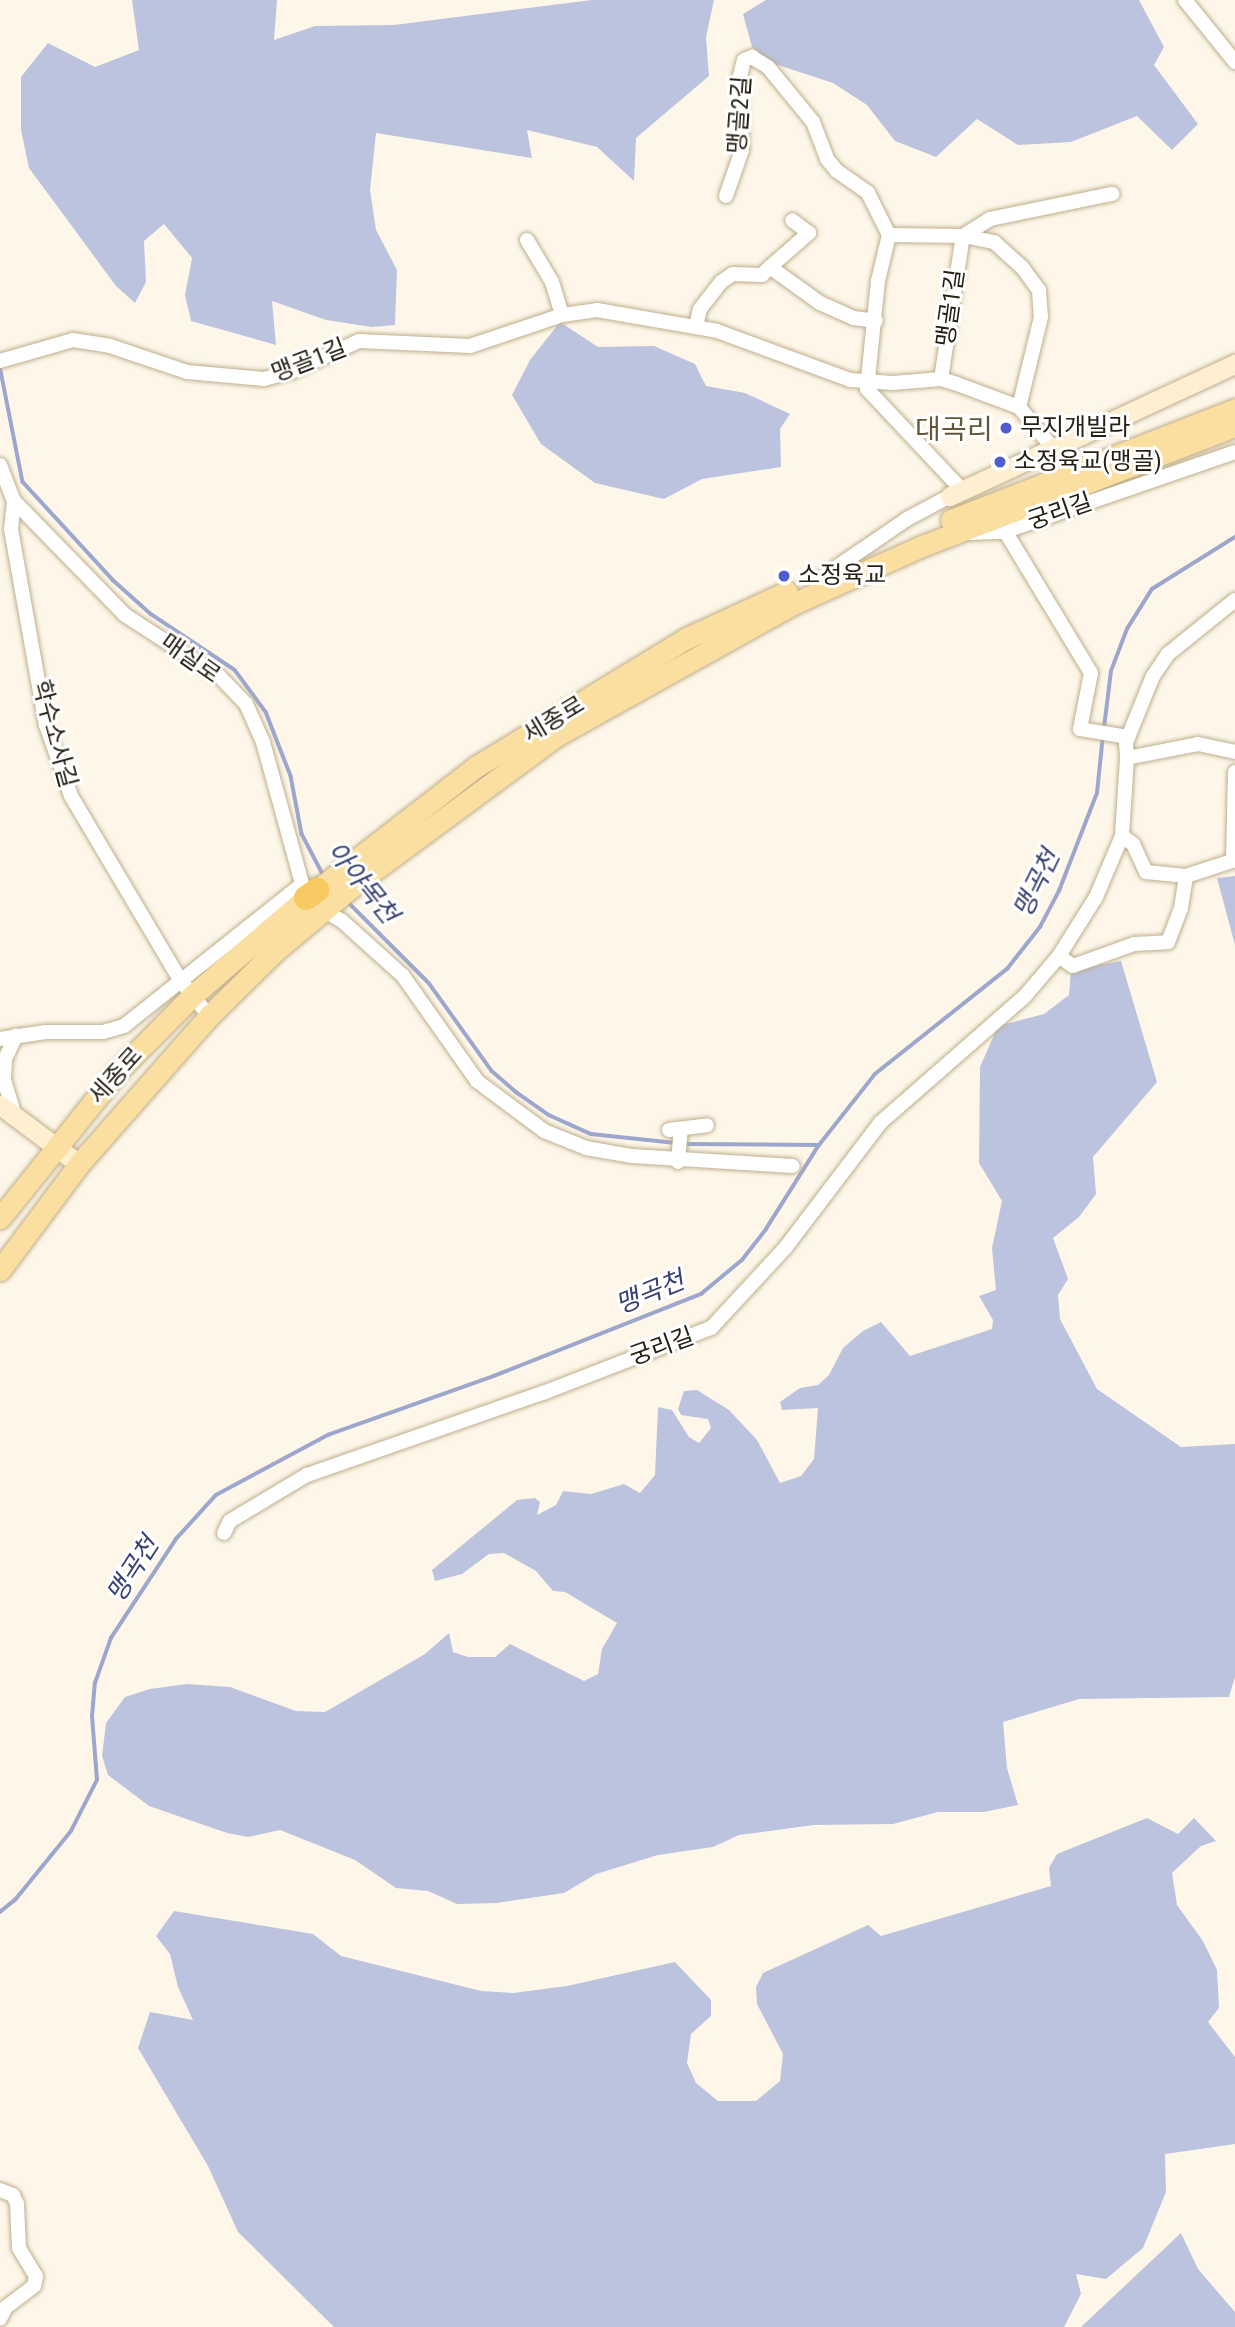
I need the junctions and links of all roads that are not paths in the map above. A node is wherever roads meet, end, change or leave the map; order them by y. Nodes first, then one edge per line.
1 (1185, 0) edge
2 (1235, 62) edge
3 (1112, 194) dead end
4 (726, 196) dead end
5 (792, 220) dead end
6 (889, 235) junction
7 (963, 236) junction
8 (527, 240) dead end
9 (770, 267) junction
10 (562, 314) junction
11 (876, 321) junction
12 (696, 326) junction
13 (0, 361) edge
14 (1235, 364) edge
15 (868, 380) junction
16 (942, 380) junction
17 (1019, 407) junction
18 (1235, 410) edge
19 (1235, 426) edge
20 (1052, 447) junction
21 (1235, 452) edge
22 (0, 465) edge
23 (956, 493) junction
24 (14, 501) junction
25 (1005, 531) junction
26 (951, 534) junction
27 (825, 575) junction
28 (1235, 600) edge
29 (1128, 737) junction
30 (1235, 752) edge
31 (1127, 758) junction
32 (1235, 772) edge
33 (1122, 836) junction
34 (1234, 861) edge
35 (1186, 876) junction
36 (345, 879) junction
37 (316, 897) junction
38 (1059, 956) junction
39 (187, 988) junction
40 (209, 1016) junction
41 (16, 1035) junction
42 (0, 1039) edge
43 (5, 1111) edge
44 (706, 1125) dead end
45 (55, 1147) junction
46 (678, 1161) junction
47 (79, 1164) junction
48 (793, 1166) dead end
49 (0, 1217) edge
50 (0, 1270) edge
51 (224, 1533) dead end
52 (0, 2190) edge
53 (0, 2319) edge

1 - 2 street
3 - 7 street
4 - 6 street, 맹골2길
5 - 9 street
6 - 7 street
6 - 11 street
7 - 16 street, 맹골1길
7 - 17 street
8 - 10 street
9 - 11 street
9 - 12 street
10 - 12 street, 맹골1길
10 - 13 street, 맹골1길
11 - 15 street
12 - 15 street, 맹골1길
14 - 20 street
15 - 16 street, 맹골1길
15 - 23 street
16 - 17 street, 맹골1길
17 - 20 street
18 - 27 main road, 세종로
19 - 26 main road, 세종로
20 - 23 street
21 - 25 street, 궁리길
22 - 24 street, 매실로
23 - 27 street
24 - 37 street, 매실로
24 - 39 street, 학수소사길
25 - 26 street, 궁리길
25 - 29 street, 궁리길
26 - 36 main road, 세종로
27 - 36 main road, 세종로
28 - 29 street, 궁리길
29 - 31 street, 궁리길
30 - 31 street
31 - 33 street, 궁리길
32 - 34 street
33 - 35 street
33 - 38 street, 궁리길
34 - 35 street
35 - 38 street
36 - 37 main road, 세종로
37 - 39 main road, 세종로
37 - 40 main road, 세종로
37 - 46 street
38 - 51 street, 궁리길
39 - 40 street, 학수소사길
39 - 41 street
39 - 45 main road, 세종로
40 - 47 main road, 세종로
41 - 42 street
41 - 43 street
43 - 45 street
44 - 46 street
45 - 47 street
45 - 49 main road, 세종로
46 - 48 street
47 - 50 main road, 세종로
52 - 53 street

